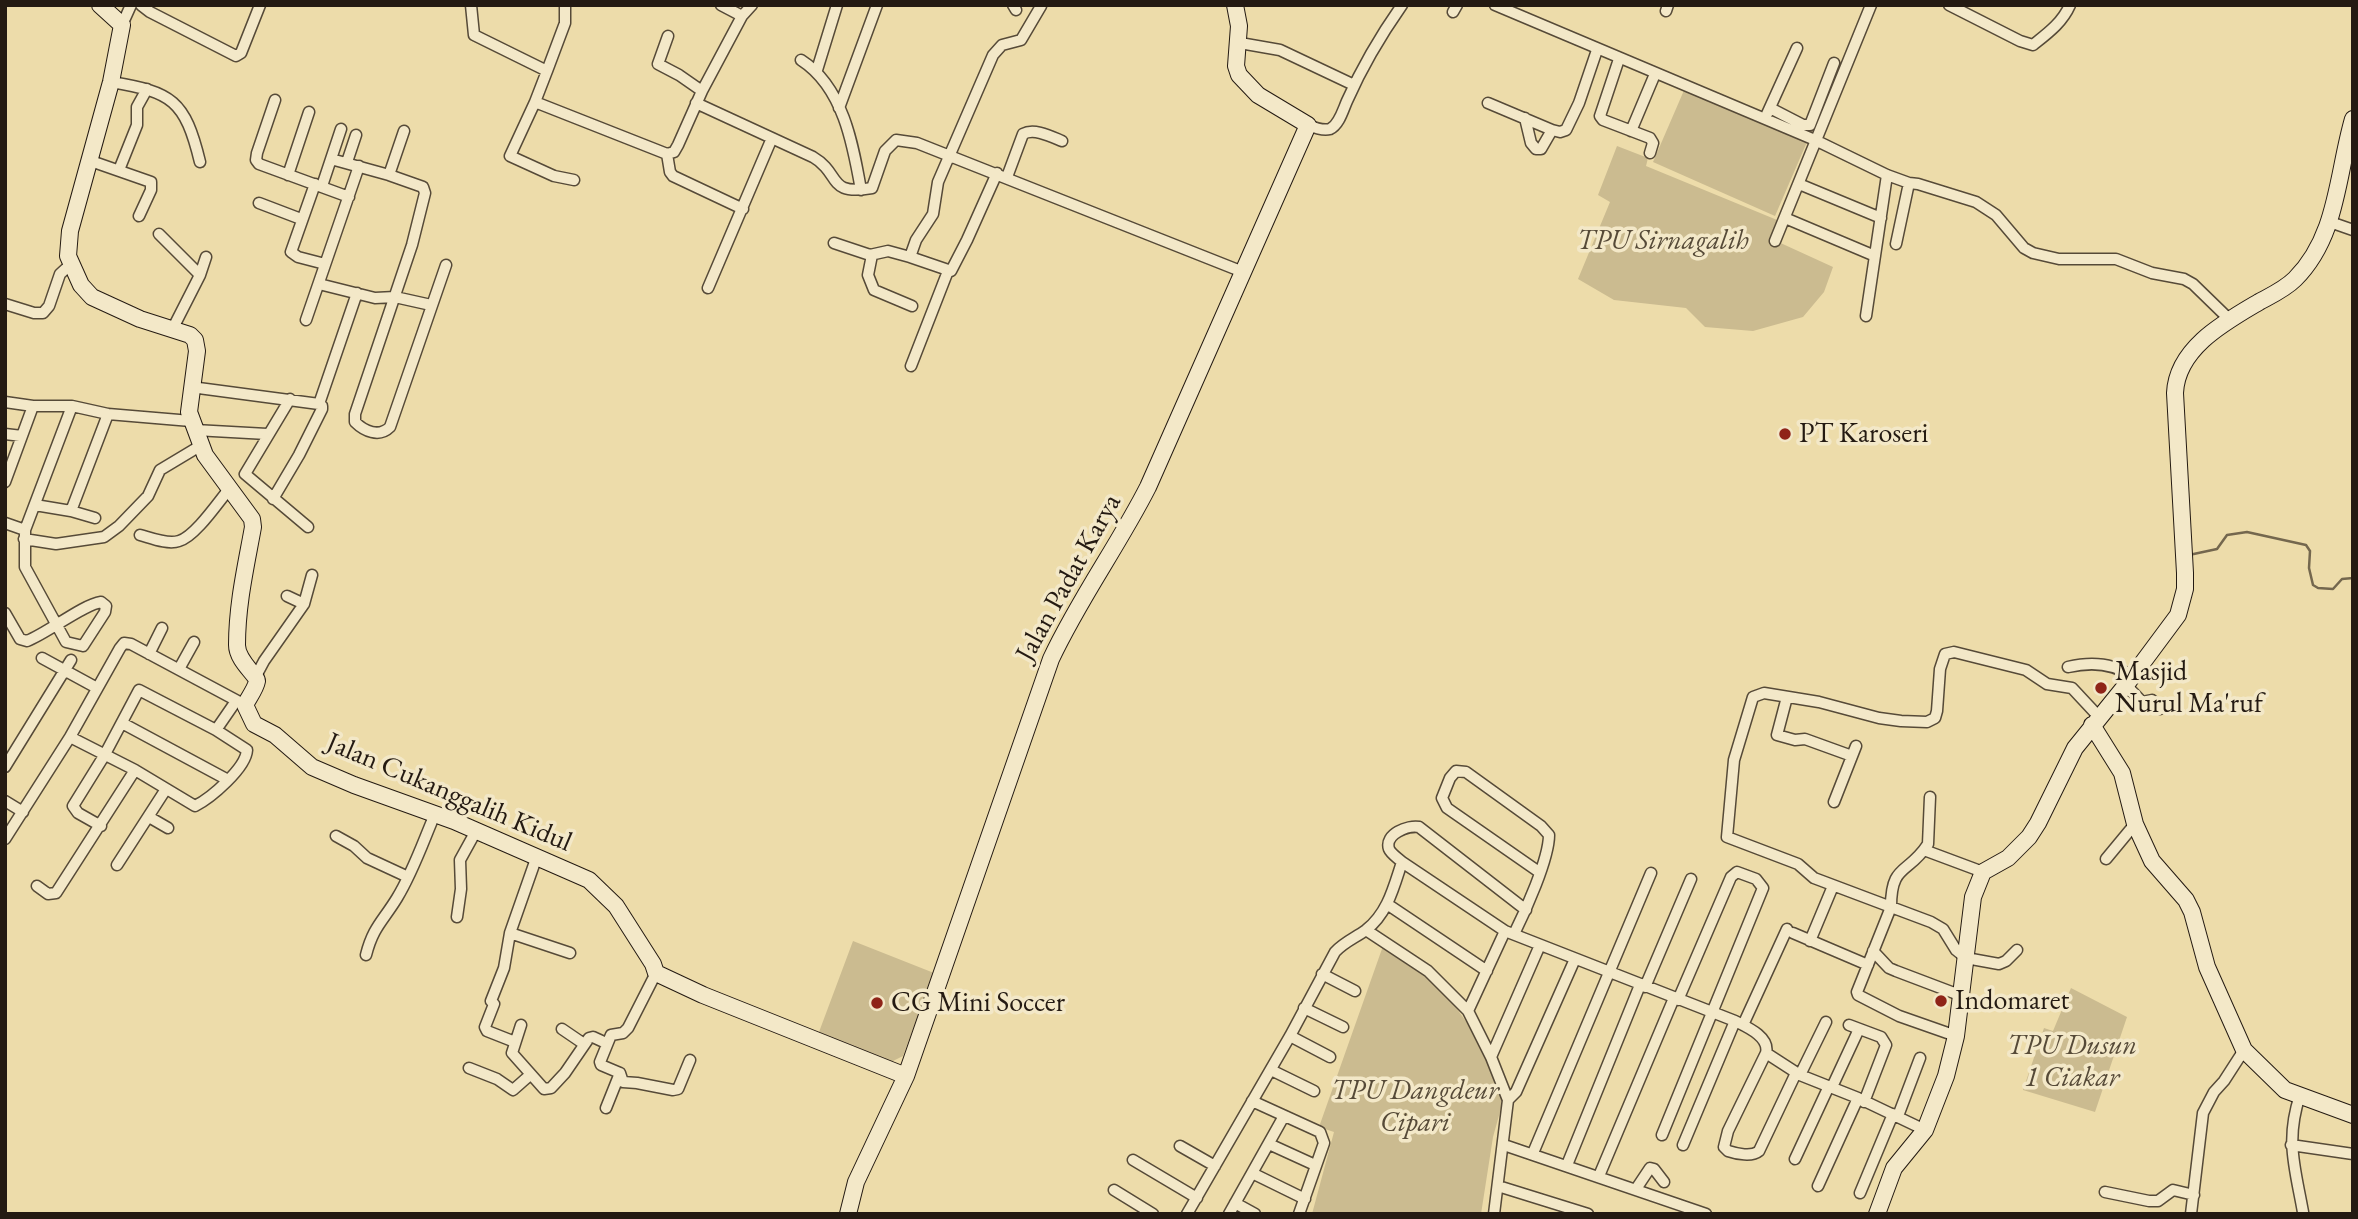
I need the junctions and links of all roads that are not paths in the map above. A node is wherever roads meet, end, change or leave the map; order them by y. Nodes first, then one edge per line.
1 (100, 5) edge
2 (131, 5) edge
3 (141, 5) edge
4 (260, 5) edge
5 (471, 5) edge
6 (565, 5) edge
7 (721, 5) edge
8 (752, 5) edge
9 (837, 5) edge
10 (877, 5) edge
11 (1235, 5) edge
12 (1402, 5) edge
13 (1495, 5) edge
14 (1871, 5) edge
15 (1949, 5) edge
16 (2070, 5) edge
17 (1041, 6) edge
18 (1962, 8) edge
19 (742, 16) junction
20 (122, 25) junction
21 (668, 36) dead end
22 (1240, 43) junction
23 (1797, 48) dead end
24 (1597, 50) junction
25 (1619, 59) junction
26 (801, 60) dead end
27 (1834, 63) dead end
28 (817, 70) junction
29 (547, 71) junction
30 (1656, 74) junction
31 (111, 82) junction
32 (1354, 85) junction
33 (147, 89) junction
34 (702, 91) junction
35 (275, 100) dead end
36 (535, 102) junction
37 (696, 103) junction
38 (1488, 103) dead end
39 (839, 108) junction
40 (1770, 108) junction
41 (309, 112) dead end
42 (1525, 118) junction
43 (1764, 119) junction
44 (2353, 119) edge
45 (1308, 125) junction
46 (341, 129) dead end
47 (1552, 130) junction
48 (404, 131) dead end
49 (1631, 131) junction
50 (356, 135) dead end
51 (772, 138) junction
52 (1815, 140) junction
53 (1062, 141) dead end
54 (1650, 153) dead end
55 (667, 154) junction
56 (951, 155) junction
57 (331, 159) junction
58 (88, 160) junction
59 (200, 162) dead end
60 (347, 162) junction
61 (359, 166) junction
62 (119, 170) junction
63 (288, 174) junction
64 (389, 175) junction
65 (1002, 175) junction
66 (1887, 175) junction
67 (575, 180) dead end
68 (1909, 183) junction
69 (1799, 184) junction
70 (318, 185) junction
71 (861, 190) junction
72 (349, 197) junction
73 (259, 204) dead end
74 (743, 209) junction
75 (139, 216) dead end
76 (1785, 218) junction
77 (1881, 218) junction
78 (301, 219) junction
79 (2330, 222) junction
80 (2353, 230) edge
81 (159, 234) dead end
82 (1775, 241) dead end
83 (834, 243) dead end
84 (1896, 244) dead end
85 (872, 255) junction
86 (1875, 256) junction
87 (206, 257) dead end
88 (910, 257) junction
89 (71, 264) junction
90 (326, 264) junction
91 (446, 265) dead end
92 (948, 271) junction
93 (1243, 272) junction
94 (200, 275) junction
95 (319, 284) junction
96 (708, 288) dead end
97 (357, 292) junction
98 (395, 297) junction
99 (5, 304) edge
100 (431, 305) junction
101 (912, 306) dead end
102 (1866, 316) dead end
103 (2229, 319) junction
104 (306, 320) dead end
105 (172, 330) junction
106 (911, 366) dead end
107 (191, 387) junction
108 (290, 399) junction
109 (5, 402) edge
110 (318, 404) junction
111 (33, 405) junction
112 (72, 406) junction
113 (108, 414) junction
114 (196, 432) junction
115 (267, 434) junction
116 (5, 435) edge
117 (22, 436) junction
118 (6, 476) edge
119 (230, 488) junction
120 (274, 499) junction
121 (35, 505) junction
122 (71, 511) junction
123 (95, 518) dead end
124 (5, 523) edge
125 (308, 527) dead end
126 (140, 534) dead end
127 (25, 535) junction
128 (312, 576) dead end
129 (288, 596) dead end
130 (304, 604) junction
131 (5, 613) edge
132 (56, 627) junction
133 (162, 628) dead end
134 (194, 642) dead end
135 (149, 654) junction
136 (41, 658) dead end
137 (68, 665) junction
138 (2068, 667) dead end
139 (179, 669) junction
140 (256, 676) junction
141 (2129, 681) junction
142 (97, 688) junction
143 (1787, 697) junction
144 (240, 703) junction
145 (2160, 709) dead end
146 (2096, 721) junction
147 (122, 723) junction
148 (216, 730) junction
149 (70, 737) junction
150 (104, 756) junction
151 (5, 767) edge
152 (135, 770) junction
153 (228, 780) junction
154 (166, 789) junction
155 (1930, 797) dead end
156 (5, 801) edge
157 (1834, 802) dead end
158 (23, 812) junction
159 (435, 814) junction
160 (149, 817) junction
161 (2135, 824) junction
162 (101, 826) junction
163 (168, 828) dead end
164 (476, 831) junction
165 (336, 836) dead end
166 (5, 839) edge
167 (1924, 850) junction
168 (537, 856) junction
169 (2106, 859) dead end
170 (1402, 862) junction
171 (117, 865) dead end
172 (1539, 872) junction
173 (1651, 873) dead end
174 (1983, 873) junction
175 (408, 877) junction
176 (1691, 879) dead end
177 (37, 886) dead end
178 (1833, 886) junction
179 (1387, 904) junction
180 (1891, 908) junction
181 (1526, 910) junction
182 (457, 917) dead end
183 (1366, 930) junction
184 (1510, 932) junction
185 (510, 933) junction
186 (1810, 941) junction
187 (1540, 945) junction
188 (2017, 950) dead end
189 (1873, 951) junction
190 (570, 953) dead end
191 (366, 955) dead end
192 (1966, 958) junction
193 (1575, 959) junction
194 (1868, 965) junction
195 (1488, 971) junction
196 (1609, 972) junction
197 (656, 973) junction
198 (1322, 974) junction
199 (1643, 986) junction
200 (1355, 991) dead end
201 (1962, 996) junction
202 (1676, 999) junction
203 (1304, 1008) junction
204 (1468, 1012) junction
205 (1712, 1012) junction
206 (1826, 1022) dead end
207 (1739, 1023) junction
208 (521, 1025) dead end
209 (1343, 1027) dead end
210 (562, 1029) dead end
211 (1290, 1036) junction
212 (1956, 1036) junction
213 (515, 1042) junction
214 (606, 1043) junction
215 (584, 1044) junction
216 (2244, 1050) junction
217 (1766, 1053) junction
218 (1330, 1057) dead end
219 (1490, 1057) junction
220 (1920, 1058) dead end
221 (690, 1060) dead end
222 (469, 1068) dead end
223 (1271, 1070) junction
224 (620, 1073) junction
225 (1798, 1074) junction
226 (530, 1075) junction
227 (906, 1076) junction
228 (1830, 1087) junction
229 (1314, 1091) dead end
230 (2300, 1095) junction
231 (1508, 1100) junction
232 (1861, 1100) junction
233 (1252, 1101) junction
234 (606, 1108) dead end
235 (1895, 1115) junction
236 (2353, 1115) edge
237 (1284, 1116) junction
238 (1925, 1130) junction
239 (1662, 1135) dead end
240 (1269, 1144) junction
241 (1683, 1144) dead end
242 (1504, 1145) junction
243 (2291, 1145) junction
244 (1180, 1146) dead end
245 (1533, 1153) junction
246 (2353, 1154) edge
247 (1795, 1159) dead end
248 (1133, 1160) dead end
249 (1567, 1165) junction
250 (1215, 1166) junction
251 (1315, 1166) junction
252 (1252, 1172) junction
253 (1599, 1176) junction
254 (1664, 1182) dead end
255 (1498, 1186) junction
256 (1818, 1186) dead end
257 (1636, 1189) junction
258 (1114, 1190) dead end
259 (2105, 1192) dead end
260 (1860, 1193) dead end
261 (2194, 1195) junction
262 (1197, 1198) junction
263 (1305, 1199) junction
264 (1671, 1202) junction
265 (1235, 1203) junction
266 (2303, 1213) edge
267 (848, 1214) edge
268 (1153, 1214) edge
269 (1187, 1214) edge
270 (1229, 1214) edge
271 (1255, 1214) edge
272 (1299, 1214) edge
273 (1494, 1214) edge
274 (1588, 1214) edge
275 (1666, 1214) edge
276 (1706, 1214) edge
277 (1877, 1214) edge
278 (2191, 1214) edge

1 - 20 street
2 - 20 street
3 - 4 street
5 - 29 street
6 - 29 street
7 - 19 street
8 - 19 street
9 - 28 street
10 - 39 street
11 - 22 street
12 - 32 street
13 - 24 street
14 - 52 street
15 - 18 street
16 - 18 street
17 - 56 street
19 - 34 street
20 - 31 street
21 - 34 street
22 - 32 street
22 - 45 street
23 - 40 street
24 - 25 street
24 - 47 street
25 - 30 street
25 - 49 street
26 - 28 street
27 - 40 street
28 - 39 street
29 - 36 street
30 - 43 street
30 - 49 street
31 - 33 street
31 - 58 street
32 - 45 street
33 - 59 street
33 - 62 street
34 - 37 street
35 - 63 street
36 - 55 street
36 - 67 street
37 - 51 street
37 - 55 street
38 - 42 street
39 - 71 street
40 - 43 street
41 - 63 street
42 - 47 street
42 - 47 street
43 - 52 street
44 - 79 street
45 - 93 street, Jalan Padat Karya
46 - 57 street
48 - 64 street
49 - 54 street
50 - 60 street
51 - 71 street
51 - 74 street
52 - 66 street
52 - 69 street
53 - 65 street
55 - 74 street
56 - 65 street
56 - 71 street
56 - 88 street
57 - 60 street
57 - 70 street
58 - 62 street
58 - 89 street
60 - 61 street
61 - 64 street
61 - 72 street
62 - 75 street
63 - 70 street
64 - 98 street
65 - 92 street
65 - 93 street
66 - 68 street
66 - 77 street
68 - 84 street
68 - 103 street
69 - 76 street
69 - 77 street
70 - 72 street
70 - 78 street
72 - 90 street
73 - 78 street
74 - 96 street
76 - 82 street
76 - 86 street
77 - 86 street
78 - 90 street
79 - 80 street
79 - 103 street
81 - 94 street
83 - 85 street
85 - 88 street
85 - 101 street
86 - 102 street
87 - 94 street
88 - 92 street
89 - 99 street
89 - 105 street
90 - 95 street
91 - 100 street
92 - 106 street
93 - 227 street, Jalan Padat Karya
94 - 105 street
95 - 97 street
95 - 104 street
97 - 98 street
97 - 110 street
98 - 100 street
98 - 100 street
103 - 141 street
105 - 107 street
107 - 108 street
107 - 114 street
108 - 110 street
108 - 115 street
109 - 111 street
110 - 120 street
111 - 112 street
111 - 117 street
112 - 113 street
112 - 121 street
113 - 114 street
113 - 122 street
114 - 115 street
114 - 119 street
114 - 127 street
115 - 120 street
116 - 117 street
117 - 118 street
119 - 126 street
119 - 140 street
120 - 125 street
121 - 122 street
121 - 127 street
122 - 123 street
124 - 127 street
127 - 132 street
128 - 130 street
129 - 130 street
130 - 140 street
131 - 132 street
132 - 132 street
133 - 135 street
134 - 139 street
135 - 139 street
135 - 142 street
136 - 137 street
137 - 142 street
137 - 151 street
138 - 141 street
139 - 144 street
140 - 144 street
141 - 145 street
141 - 146 street
142 - 149 street
143 - 146 street
143 - 157 street
143 - 178 street
144 - 148 street
144 - 159 street, Jalan Cukanggalih Kidul
146 - 161 street
146 - 174 street
147 - 148 street
147 - 150 street
147 - 153 street
148 - 153 street
149 - 150 street
149 - 158 street
150 - 152 street
150 - 162 street
152 - 154 street
152 - 162 street
153 - 154 street
154 - 160 street
155 - 167 street
156 - 158 street
158 - 166 street
159 - 164 street, Jalan Cukanggalih Kidul
159 - 175 street
160 - 163 street
160 - 171 street
161 - 169 street
161 - 216 street
162 - 177 street
164 - 168 street, Jalan Cukanggalih Kidul
164 - 182 street
165 - 175 street
167 - 174 street
167 - 180 street
168 - 185 street
168 - 197 street, Jalan Cukanggalih Kidul
170 - 179 street
170 - 181 street
170 - 184 street
172 - 172 street
172 - 181 street
173 - 196 street
174 - 192 street
175 - 191 street
176 - 199 street
178 - 180 street
178 - 186 street
179 - 183 street
179 - 195 street
180 - 189 street
180 - 192 street
181 - 184 street
183 - 198 street
183 - 204 street
184 - 187 street
184 - 195 street
185 - 190 street
185 - 213 street
186 - 194 street
186 - 207 street
187 - 193 street
187 - 219 street
188 - 192 street
189 - 194 street
189 - 201 street
192 - 201 street
193 - 196 street
193 - 231 street
194 - 212 street
195 - 204 street
196 - 199 street
196 - 245 street
197 - 214 street
197 - 227 street
198 - 200 street
198 - 203 street
199 - 202 street
199 - 249 street
201 - 212 street
202 - 205 street
202 - 205 street
202 - 253 street
203 - 209 street
203 - 211 street
204 - 219 street
205 - 207 street
205 - 239 street
206 - 225 street
207 - 217 street
207 - 241 street
208 - 213 street
210 - 215 street
211 - 218 street
211 - 223 street
212 - 238 street
213 - 226 street
214 - 215 street
214 - 224 street
215 - 226 street
216 - 230 street
216 - 261 street
217 - 225 street
217 - 225 street
219 - 231 street
220 - 235 street
221 - 224 street
222 - 226 street
223 - 229 street
223 - 233 street
224 - 234 street
225 - 228 street
227 - 267 street, Jalan Padat Karya
228 - 232 street
228 - 232 street
228 - 247 street
230 - 236 street
230 - 243 street
231 - 242 street
232 - 235 street
232 - 256 street
233 - 237 street
233 - 250 street
235 - 238 street
235 - 260 street
237 - 240 street
237 - 251 street
238 - 277 street
240 - 251 street
240 - 252 street
242 - 245 street
242 - 255 street
243 - 246 street
243 - 266 street
244 - 250 street
245 - 249 street
248 - 262 street
249 - 253 street
250 - 262 street
251 - 263 street
252 - 263 street
252 - 265 street
253 - 257 street
254 - 257 street
255 - 273 street
255 - 274 street
257 - 264 street
258 - 268 street
259 - 261 street
261 - 278 street
262 - 269 street
263 - 272 street
264 - 275 street
264 - 276 street
265 - 270 street
265 - 271 street

